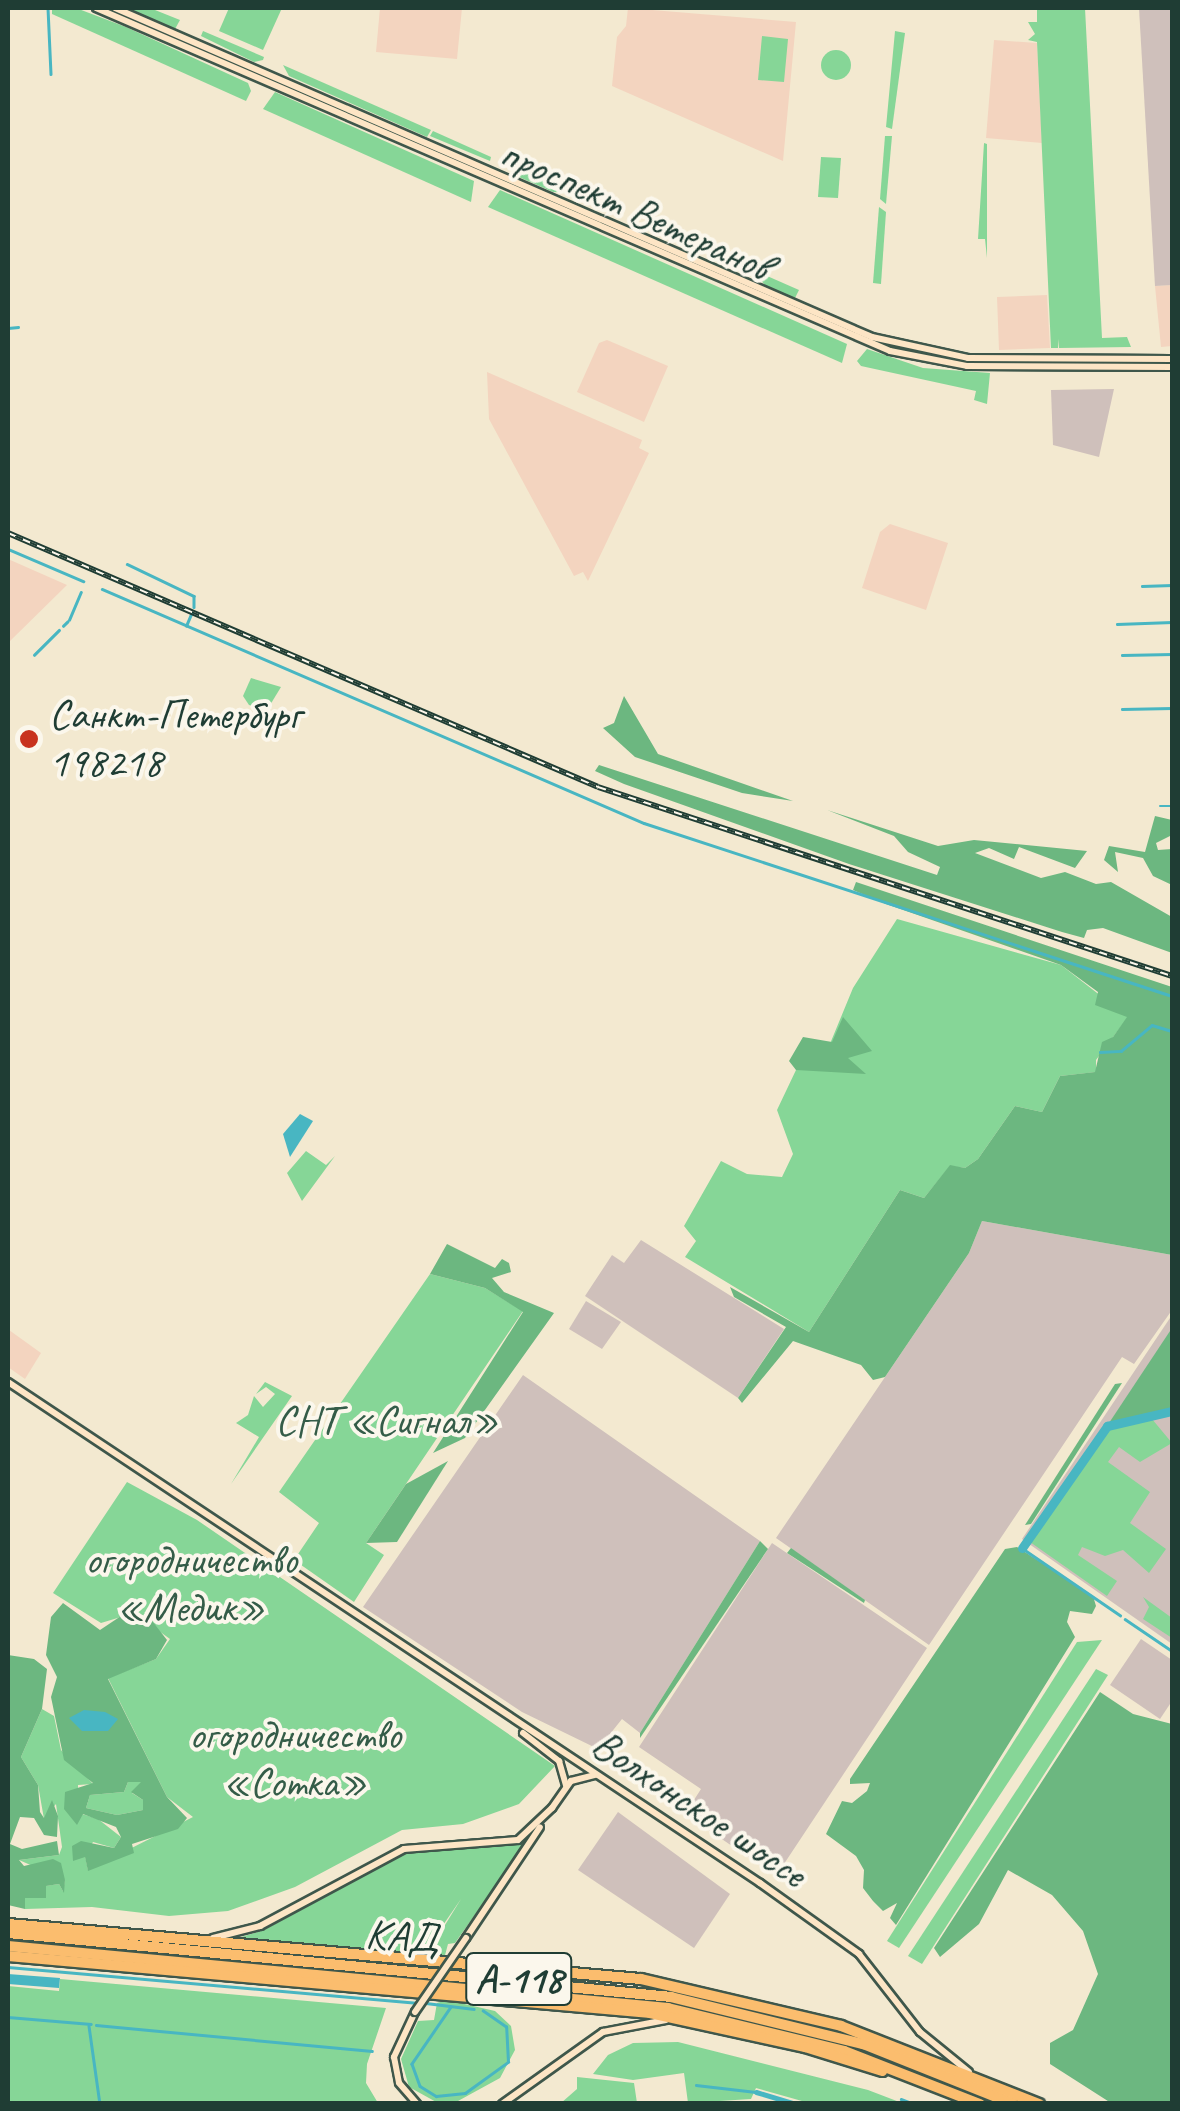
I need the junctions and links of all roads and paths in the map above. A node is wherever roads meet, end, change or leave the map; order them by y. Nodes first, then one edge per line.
1 (96, 8) edge
2 (115, 8) edge
3 (1172, 359) edge
4 (1172, 367) edge
5 (8, 1382) edge
6 (504, 1718) junction
7 (595, 1775) junction
8 (566, 1787) junction
9 (552, 1808) junction
10 (8, 1924) edge
11 (8, 1933) edge
12 (180, 1938) junction
13 (8, 1947) edge
14 (8, 1956) edge
15 (75, 1961) junction
16 (704, 2023) junction
17 (970, 2072) junction
18 (964, 2097) junction
19 (417, 2104) edge
20 (502, 2104) edge
21 (980, 2104) edge
22 (1014, 2104) edge
23 (1040, 2104) edge

1 - 4 main road, проспект Ветеранов
2 - 3 main road, проспект Ветеранов
5 - 6 main road, Волхонское шоссе
6 - 7 main road, Волхонское шоссе
6 - 8 main road, Волхонское шоссе
7 - 8 main road
7 - 17 main road, Волхонское шоссе
8 - 9 main road
9 - 12 main road
9 - 19 main road, bridge
10 - 12 highway
11 - 22 highway, КАД / А-118
12 - 17 highway
13 - 15 highway
13 - 18 highway, КАД / А-118
14 - 15 highway
15 - 16 highway
16 - 18 highway
16 - 20 main road
17 - 23 highway
18 - 21 highway, КАД / А-118

